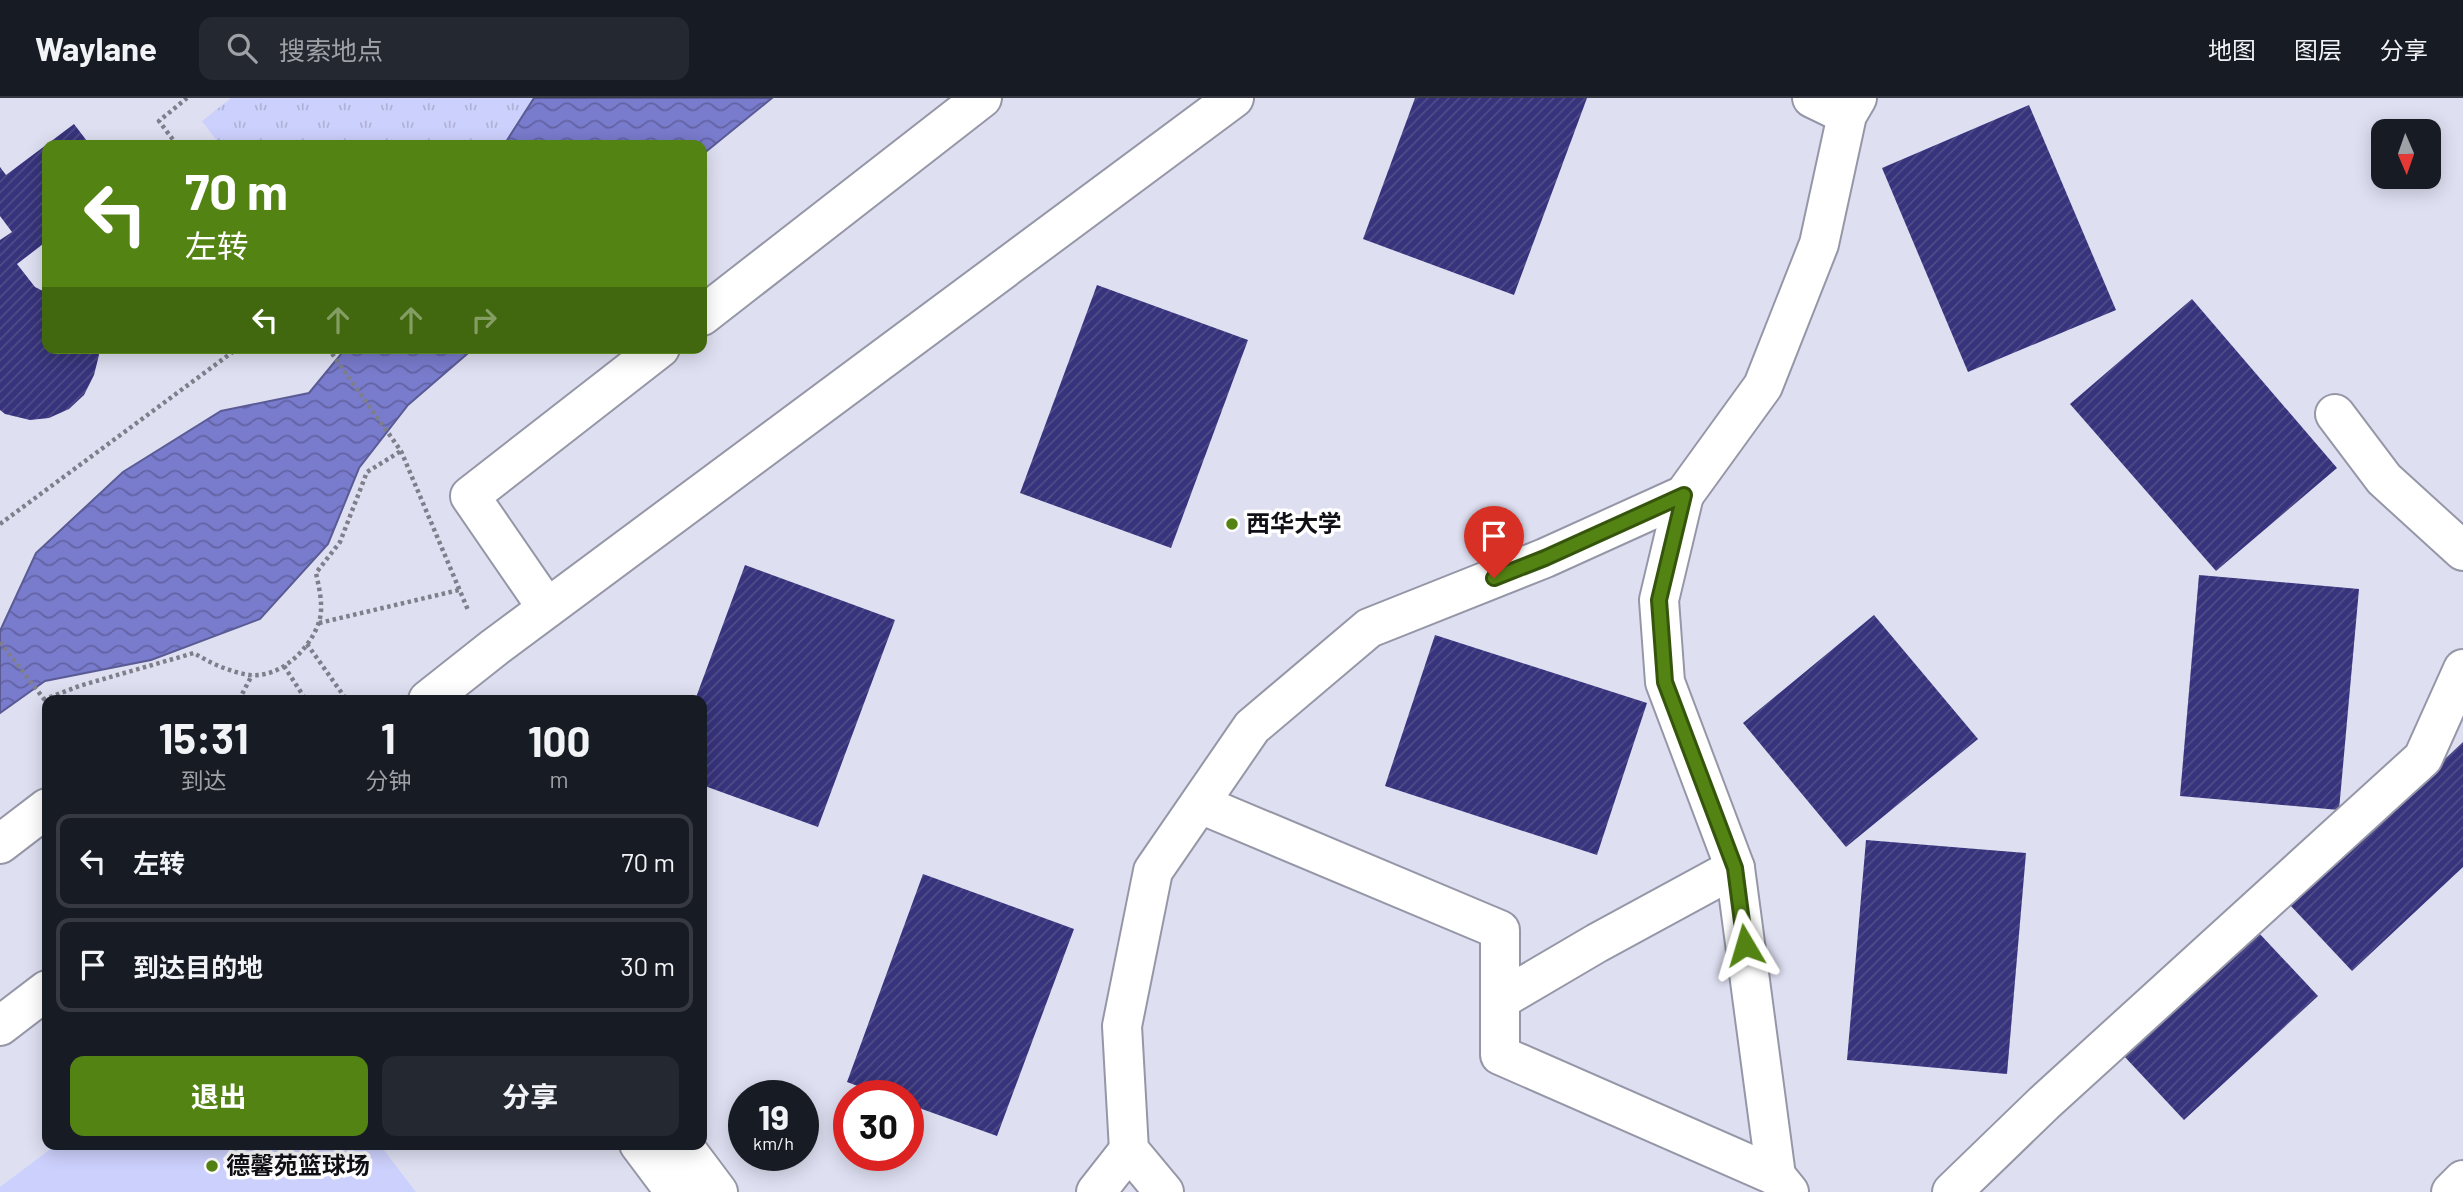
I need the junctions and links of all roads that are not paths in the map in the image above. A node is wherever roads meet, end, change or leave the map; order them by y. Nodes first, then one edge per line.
1 (982, 98) edge
2 (1234, 98) edge
3 (1812, 98) edge
4 (1852, 107) edge
5 (707, 312) edge
6 (652, 354) edge
7 (2335, 414) dead end
8 (1684, 495) junction
9 (2463, 551) edge
10 (547, 608) junction
11 (2463, 668) edge
12 (434, 695) edge
13 (1200, 804) junction
14 (42, 812) edge
15 (0, 844) edge
16 (1735, 868) junction
17 (42, 994) edge
18 (1500, 1000) junction
19 (0, 1026) edge
20 (644, 1150) edge
21 (686, 1150) edge
22 (1129, 1150) junction
23 (2463, 1180) edge
24 (1783, 1184) edge
25 (676, 1192) edge
26 (718, 1192) edge
27 (1096, 1192) edge
28 (1164, 1192) edge
29 (1952, 1192) edge
30 (2451, 1192) edge

1 - 5 street
2 - 10 street
3 - 4 street
4 - 8 street
6 - 10 street
7 - 9 street
8 - 13 street
8 - 16 street
10 - 12 street
11 - 29 street
13 - 18 street
13 - 22 street
14 - 15 street
16 - 18 street
16 - 24 street
17 - 19 street
18 - 24 street
20 - 25 street
21 - 26 street
22 - 27 street
22 - 28 street
23 - 30 street

